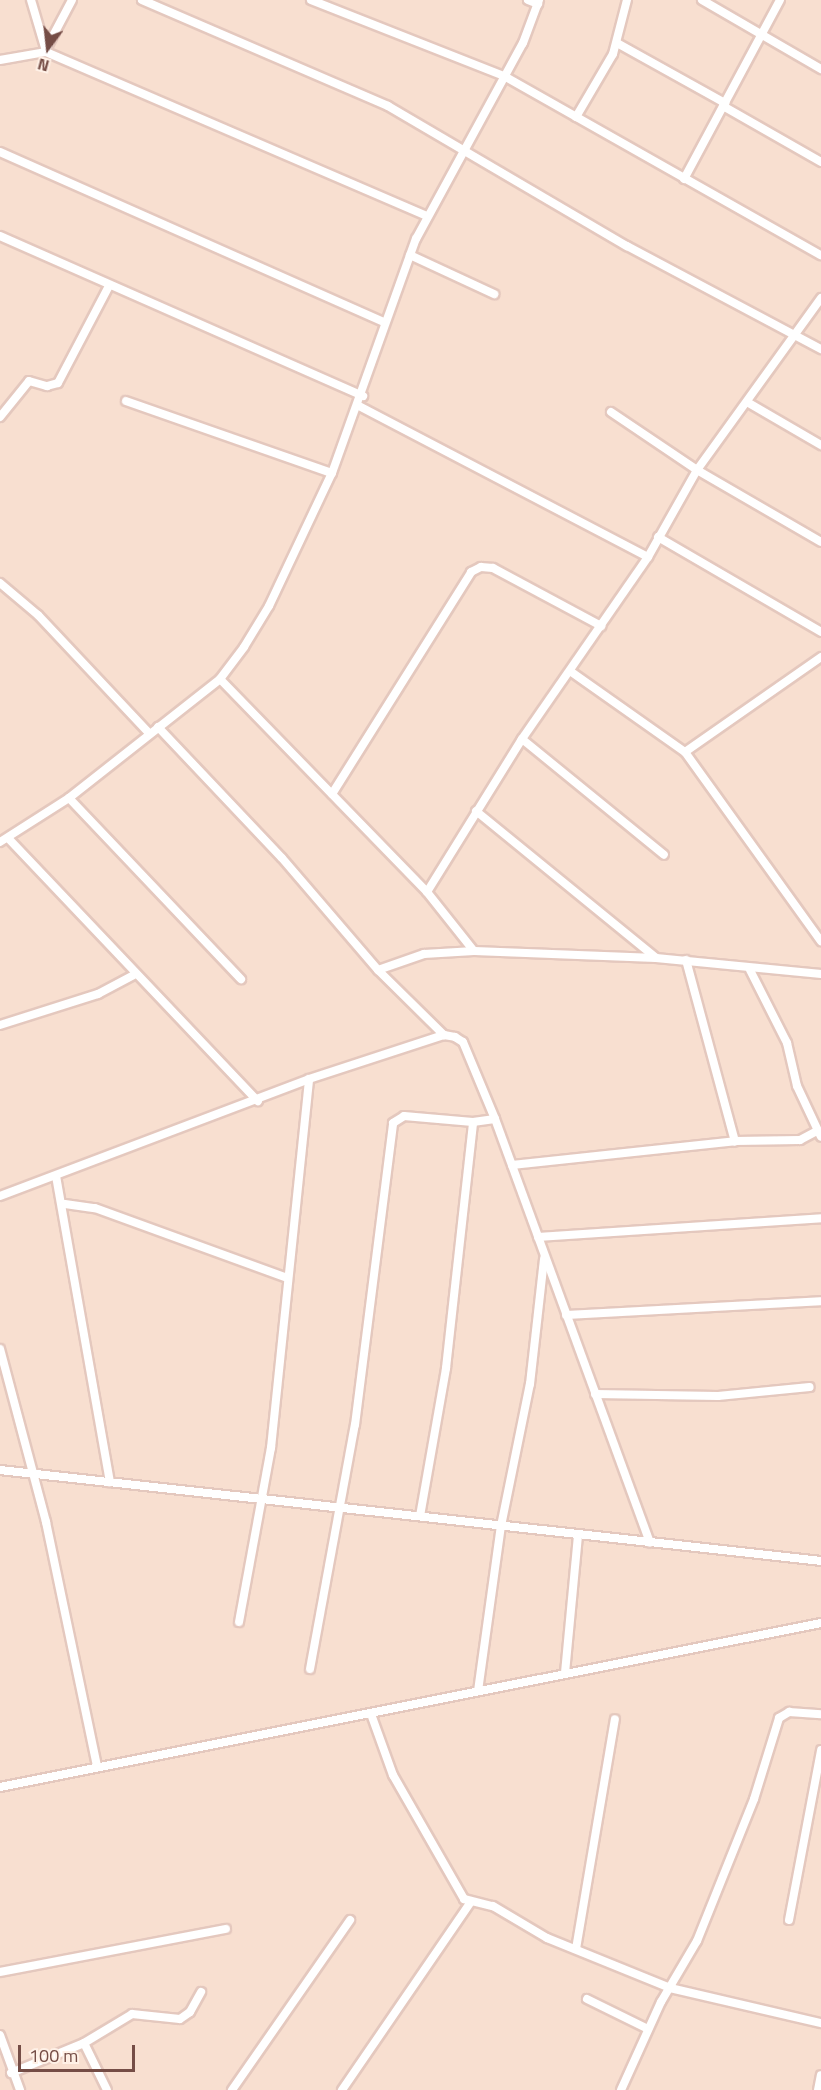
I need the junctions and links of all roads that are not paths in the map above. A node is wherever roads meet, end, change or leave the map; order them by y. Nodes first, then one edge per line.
1 (31, 0) edge
2 (72, 0) edge
3 (142, 0) edge
4 (311, 0) edge
5 (528, 0) edge
6 (627, 0) edge
7 (702, 0) edge
8 (780, 0) edge
9 (538, 2) edge
10 (762, 35) junction
11 (618, 42) junction
12 (46, 50) junction
13 (0, 60) edge
14 (821, 69) edge
15 (504, 76) junction
16 (724, 104) junction
17 (576, 117) junction
18 (464, 148) junction
19 (0, 152) edge
20 (821, 162) edge
21 (684, 178) junction
22 (427, 216) junction
23 (0, 236) edge
24 (410, 255) junction
25 (821, 255) edge
26 (109, 286) junction
27 (494, 294) dead end
28 (821, 298) edge
29 (384, 322) junction
30 (793, 334) junction
31 (821, 349) edge
32 (363, 396) junction
33 (126, 401) dead end
34 (747, 402) junction
35 (359, 406) junction
36 (611, 412) dead end
37 (0, 417) edge
38 (821, 445) edge
39 (697, 470) junction
40 (332, 473) junction
41 (658, 537) junction
42 (821, 542) edge
43 (648, 556) junction
44 (0, 583) edge
45 (600, 626) junction
46 (821, 632) edge
47 (821, 657) edge
48 (570, 671) junction
49 (220, 679) junction
50 (158, 727) junction
51 (149, 733) junction
52 (522, 739) junction
53 (685, 752) junction
54 (332, 794) junction
55 (69, 798) junction
56 (476, 811) junction
57 (4, 840) edge
58 (664, 855) dead end
59 (427, 892) junction
60 (821, 941) edge
61 (474, 951) junction
62 (656, 958) junction
63 (686, 960) junction
64 (378, 970) junction
65 (750, 970) junction
66 (821, 974) edge
67 (133, 975) junction
68 (241, 979) dead end
69 (0, 1025) edge
70 (444, 1035) junction
71 (309, 1079) junction
72 (258, 1101) junction
73 (495, 1119) junction
74 (473, 1122) junction
75 (818, 1134) edge
76 (735, 1141) junction
77 (512, 1165) junction
78 (56, 1176) junction
79 (0, 1196) edge
80 (65, 1203) junction
81 (821, 1218) edge
82 (538, 1237) junction
83 (544, 1255) junction
84 (287, 1278) junction
85 (821, 1300) edge
86 (566, 1315) junction
87 (0, 1348) edge
88 (810, 1388) dead end
89 (596, 1394) junction
90 (0, 1470) edge
91 (31, 1473) junction
92 (110, 1482) junction
93 (261, 1498) junction
94 (342, 1507) junction
95 (420, 1516) junction
96 (501, 1526) junction
97 (578, 1535) junction
98 (650, 1543) junction
99 (821, 1560) edge
100 (239, 1622) dead end
101 (821, 1623) edge
102 (310, 1669) dead end
103 (565, 1673) junction
104 (478, 1691) junction
105 (371, 1713) junction
106 (821, 1714) edge
107 (615, 1719) dead end
108 (821, 1750) edge
109 (97, 1766) junction
110 (0, 1787) edge
111 (470, 1903) junction
112 (350, 1920) dead end
113 (789, 1920) dead end
114 (226, 1929) dead end
115 (576, 1949) junction
116 (0, 1972) edge
117 (670, 1988) junction
118 (201, 1992) dead end
119 (587, 1999) dead end
120 (821, 2023) edge
121 (648, 2029) junction
122 (0, 2035) edge
123 (84, 2043) junction
124 (11, 2071) junction
125 (0, 2073) edge
126 (821, 2075) edge
127 (20, 2090) edge
128 (107, 2090) edge
129 (232, 2090) edge
130 (342, 2090) edge
131 (621, 2090) edge
132 (818, 2090) edge

1 - 12 street
2 - 12 street
3 - 18 street
4 - 15 street
5 - 9 street
6 - 11 street
7 - 10 street
8 - 10 street
9 - 15 street
10 - 14 street
10 - 16 street
11 - 16 street
11 - 17 street
12 - 13 street
12 - 22 street
15 - 17 street
15 - 18 street
16 - 20 street
16 - 21 street
17 - 21 street
18 - 22 street
18 - 30 street
19 - 29 street
21 - 25 street
22 - 24 street
23 - 26 street
24 - 27 street
24 - 29 street
26 - 32 street
26 - 37 street
28 - 30 street
29 - 32 street
30 - 31 street
30 - 34 street
32 - 35 street
33 - 40 street
34 - 38 street
34 - 39 street
35 - 40 street
35 - 43 street
36 - 39 street
39 - 41 street
39 - 42 street
40 - 49 street
41 - 43 street
41 - 46 street
43 - 45 street
44 - 51 street
45 - 48 street
45 - 54 street
47 - 53 street
48 - 52 street
48 - 53 street
49 - 50 street
49 - 54 street
50 - 51 street
50 - 64 street
51 - 55 street
52 - 56 street
52 - 58 street
53 - 60 street
54 - 59 street
55 - 57 street
55 - 68 street
56 - 59 street
56 - 62 street
57 - 67 street
59 - 61 street
61 - 62 street
61 - 64 street
62 - 63 street
63 - 65 street
63 - 76 street
64 - 70 street
65 - 66 street
65 - 75 street
67 - 69 street
67 - 72 street
70 - 71 street
70 - 73 street
71 - 72 street
71 - 84 street
72 - 78 street
73 - 74 street
73 - 77 street
74 - 94 street
74 - 95 street
75 - 76 street
76 - 77 street
77 - 82 street
78 - 79 street
78 - 80 street
80 - 84 street
80 - 92 street
81 - 82 street
82 - 83 street
83 - 86 street
83 - 96 street
84 - 93 street
85 - 86 street
86 - 89 street
87 - 91 street
88 - 89 street
89 - 98 street
90 - 91 street
91 - 92 street
91 - 109 street
92 - 93 street
93 - 94 street
93 - 100 street
94 - 95 street
94 - 102 street
95 - 96 street
96 - 97 street
96 - 104 street
97 - 98 street
97 - 103 street
98 - 99 street
101 - 103 street
103 - 104 street
104 - 105 street
105 - 109 street
105 - 111 street
106 - 117 street
107 - 115 street
108 - 113 street
109 - 110 street
111 - 115 street
111 - 130 street
112 - 129 street
114 - 116 street
115 - 117 street
117 - 120 street
117 - 121 street
118 - 123 street
119 - 121 street
121 - 131 street
122 - 124 street
123 - 124 street
123 - 128 street
124 - 125 street
124 - 127 street
126 - 132 street

